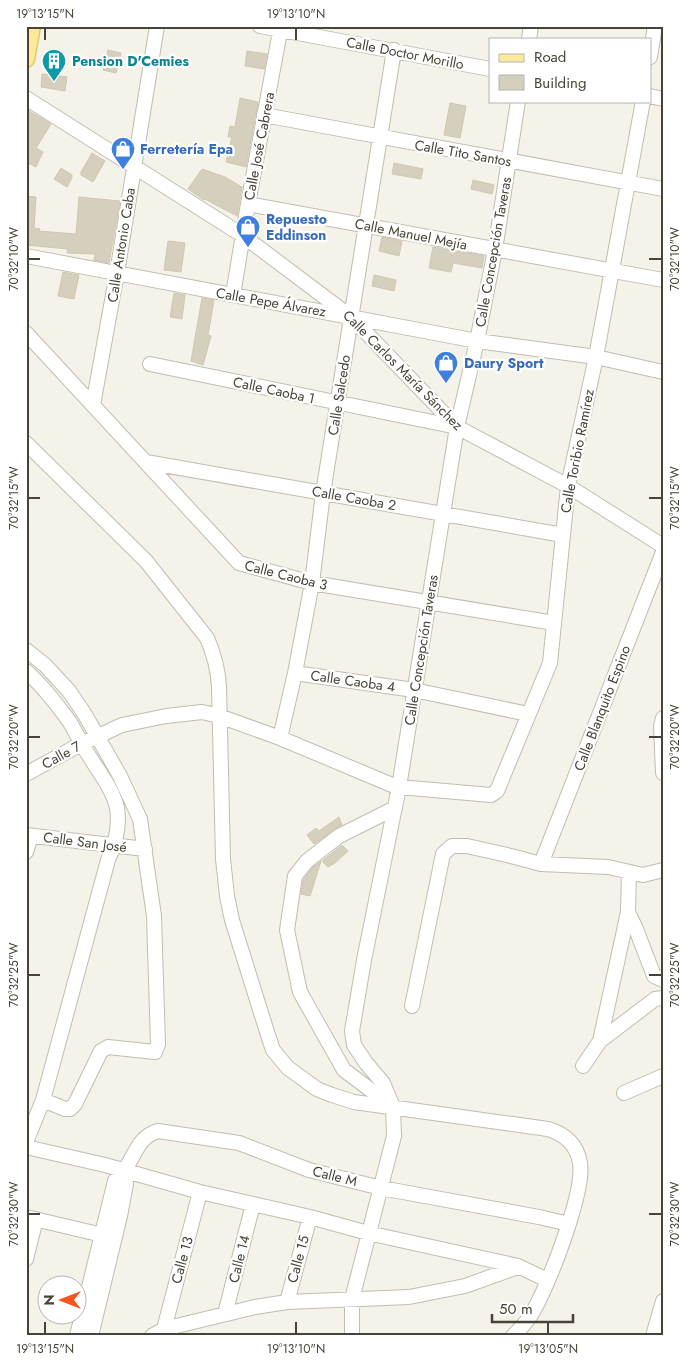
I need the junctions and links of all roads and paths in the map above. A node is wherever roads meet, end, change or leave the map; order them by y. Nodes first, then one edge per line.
1 (32, 26) edge
2 (157, 26) edge
3 (260, 26) edge
4 (655, 26) edge
5 (281, 28) edge
6 (652, 45) edge
7 (394, 50) junction
8 (26, 59) edge
9 (489, 69) edge
10 (26, 98) edge
11 (518, 102) edge
12 (643, 102) edge
13 (264, 115) junction
14 (380, 138) junction
15 (508, 161) junction
16 (133, 167) junction
17 (628, 182) junction
18 (663, 188) edge
19 (248, 204) junction
20 (366, 226) junction
21 (242, 235) junction
22 (496, 250) junction
23 (26, 256) edge
24 (612, 270) junction
25 (117, 273) junction
26 (663, 280) edge
27 (233, 295) junction
28 (351, 317) junction
29 (26, 333) edge
30 (477, 341) junction
31 (596, 357) junction
32 (150, 364) dead end
33 (663, 372) edge
34 (337, 403) junction
35 (93, 405) junction
36 (457, 427) junction
37 (26, 443) edge
38 (146, 462) junction
39 (568, 486) junction
40 (323, 493) junction
41 (442, 514) junction
42 (563, 535) junction
43 (663, 546) edge
44 (663, 552) edge
45 (312, 583) junction
46 (428, 602) junction
47 (554, 624) junction
48 (26, 650) edge
49 (26, 672) edge
50 (296, 673) junction
51 (414, 690) junction
52 (528, 714) junction
53 (219, 716) junction
54 (663, 718) edge
55 (97, 736) junction
56 (280, 738) junction
57 (81, 744) junction
58 (663, 773) edge
59 (26, 774) edge
60 (399, 787) junction
61 (495, 794) joint
62 (395, 808) junction
63 (29, 835) edge
64 (115, 846) junction
65 (144, 849) junction
66 (26, 852) edge
67 (541, 864) junction
68 (663, 870) edge
69 (629, 872) junction
70 (628, 912) junction
71 (663, 980) edge
72 (663, 998) edge
73 (412, 1006) dead end
74 (600, 1041) junction
75 (583, 1066) dead end
76 (663, 1076) edge
77 (624, 1093) dead end
78 (43, 1100) junction
79 (393, 1107) junction
80 (26, 1142) edge
81 (26, 1147) edge
82 (124, 1171) junction
83 (381, 1188) junction
84 (200, 1192) junction
85 (253, 1204) junction
86 (310, 1217) junction
87 (31, 1218) edge
88 (569, 1224) junction
89 (368, 1233) junction
90 (109, 1236) junction
91 (26, 1260) edge
92 (518, 1266) junction
93 (547, 1280) junction
94 (352, 1299) junction
95 (663, 1301) edge
96 (287, 1302) junction
97 (225, 1314) junction
98 (158, 1332) edge
99 (77, 1336) edge
100 (91, 1336) edge
101 (352, 1336) edge
102 (513, 1336) edge
103 (653, 1336) edge

1 - 8 main road
2 - 16 street, Calle Antonio Caba
3 - 5 street, Calle Doctor Morillo
4 - 6 street
5 - 7 street, Calle Doctor Morillo
5 - 13 street, Calle José Cabrera
7 - 9 street, Calle Doctor Morillo
7 - 14 street, Calle Salcedo
10 - 16 street, Calle Carlos María Sánchez
11 - 15 street, Calle Concepción Taveras
12 - 17 street, Calle Toribio Ramírez
13 - 14 street, Calle Tito Santos
13 - 19 street, Calle José Cabrera
14 - 15 street, Calle Tito Santos
14 - 20 street, Calle Salcedo
15 - 17 street, Calle Tito Santos
15 - 22 street, Calle Concepción Taveras
16 - 21 street, Calle Carlos María Sánchez
16 - 25 street, Calle Antonio Caba
17 - 18 street, Calle Tito Santos
17 - 24 street, Calle Toribio Ramírez
19 - 20 street, Calle Manuel Mejía
19 - 21 street, Calle José Cabrera
20 - 22 street, Calle Manuel Mejía
20 - 28 street, Calle Salcedo
21 - 27 street, Calle José Cabrera
21 - 28 street, Calle Carlos María Sánchez
22 - 24 street, Calle Manuel Mejía
22 - 30 street, Calle Concepción Taveras
23 - 25 street, Calle Pepe Álvarez
24 - 26 street, Calle Manuel Mejía
24 - 31 street, Calle Toribio Ramírez
25 - 27 street, Calle Pepe Álvarez
25 - 35 street, Calle Antonio Caba
27 - 28 street, Calle Pepe Álvarez
28 - 30 street, Calle Pepe Álvarez
28 - 34 street, Calle Salcedo
28 - 36 street, Calle Carlos María Sánchez
29 - 35 street, Calle Caoba 3
30 - 31 street, Calle Pepe Álvarez
30 - 36 street, Calle Concepción Taveras
31 - 33 street, Calle Pepe Álvarez
31 - 39 street, Calle Toribio Ramírez
32 - 34 street, Calle Caoba 1
34 - 36 street, Calle Caoba 1
34 - 40 street, Calle Salcedo
35 - 38 street, Calle Caoba 3
36 - 39 street, Calle Carlos María Sánchez
36 - 41 street, Calle Concepción Taveras
37 - 53 street
38 - 40 street, Calle Caoba 2
38 - 45 street, Calle Caoba 3
39 - 42 street, Calle Toribio Ramírez
39 - 43 street, Calle Carlos María Sánchez
40 - 41 street, Calle Caoba 2
40 - 45 street, Calle Salcedo
41 - 42 street, Calle Caoba 2
41 - 46 street, Calle Concepción Taveras
42 - 47 street, Calle Toribio Ramírez
44 - 67 street, Calle Blanquito Espino
45 - 46 street, Calle Caoba 3
45 - 50 street, Calle Salcedo
46 - 47 street, Calle Caoba 3
46 - 51 street, Calle Concepción Taveras
47 - 52 street, Calle Toribio Ramírez
48 - 55 street
49 - 57 street
50 - 51 street, Calle Caoba 4
50 - 56 street, Calle Salcedo
51 - 52 street, Calle Caoba 4
51 - 60 street, Calle Concepción Taveras
52 - 61 street, Calle Toribio Ramírez
53 - 55 street, Calle 7
53 - 56 street, Calle 7
53 - 79 street
54 - 58 street
55 - 57 street, Calle 7
55 - 65 street
56 - 60 street, Calle 7
57 - 59 street, Calle 7
57 - 64 street
60 - 61 street, Calle 7
60 - 62 street, Calle Concepción Taveras
62 - 79 street, Calle Concepción Taveras
62 - 79 street
63 - 64 street, Calle San José
63 - 66 street
64 - 65 street, Calle San José
64 - 78 street
65 - 78 street
67 - 69 street
67 - 73 street
68 - 69 street
69 - 70 street
70 - 71 street
70 - 74 street
72 - 74 street
74 - 75 street
76 - 77 street
78 - 80 street
79 - 83 street, Calle Concepción Taveras
79 - 88 street
81 - 82 street
82 - 83 street, Calle M
82 - 84 street
82 - 90 street
83 - 88 street, Calle M
83 - 89 street, Calle Concepción Taveras
84 - 85 street
84 - 98 street, Calle 13
85 - 86 street
85 - 97 street, Calle 14
86 - 89 street
86 - 96 street, Calle 15
87 - 90 street
87 - 91 street
88 - 93 street
89 - 92 street
89 - 94 street, Calle Concepción Taveras
90 - 99 street
90 - 100 street
92 - 93 street
92 - 94 street
93 - 102 street
94 - 96 street
94 - 101 street, Calle Concepción Taveras
95 - 103 street
96 - 97 street
97 - 98 street

